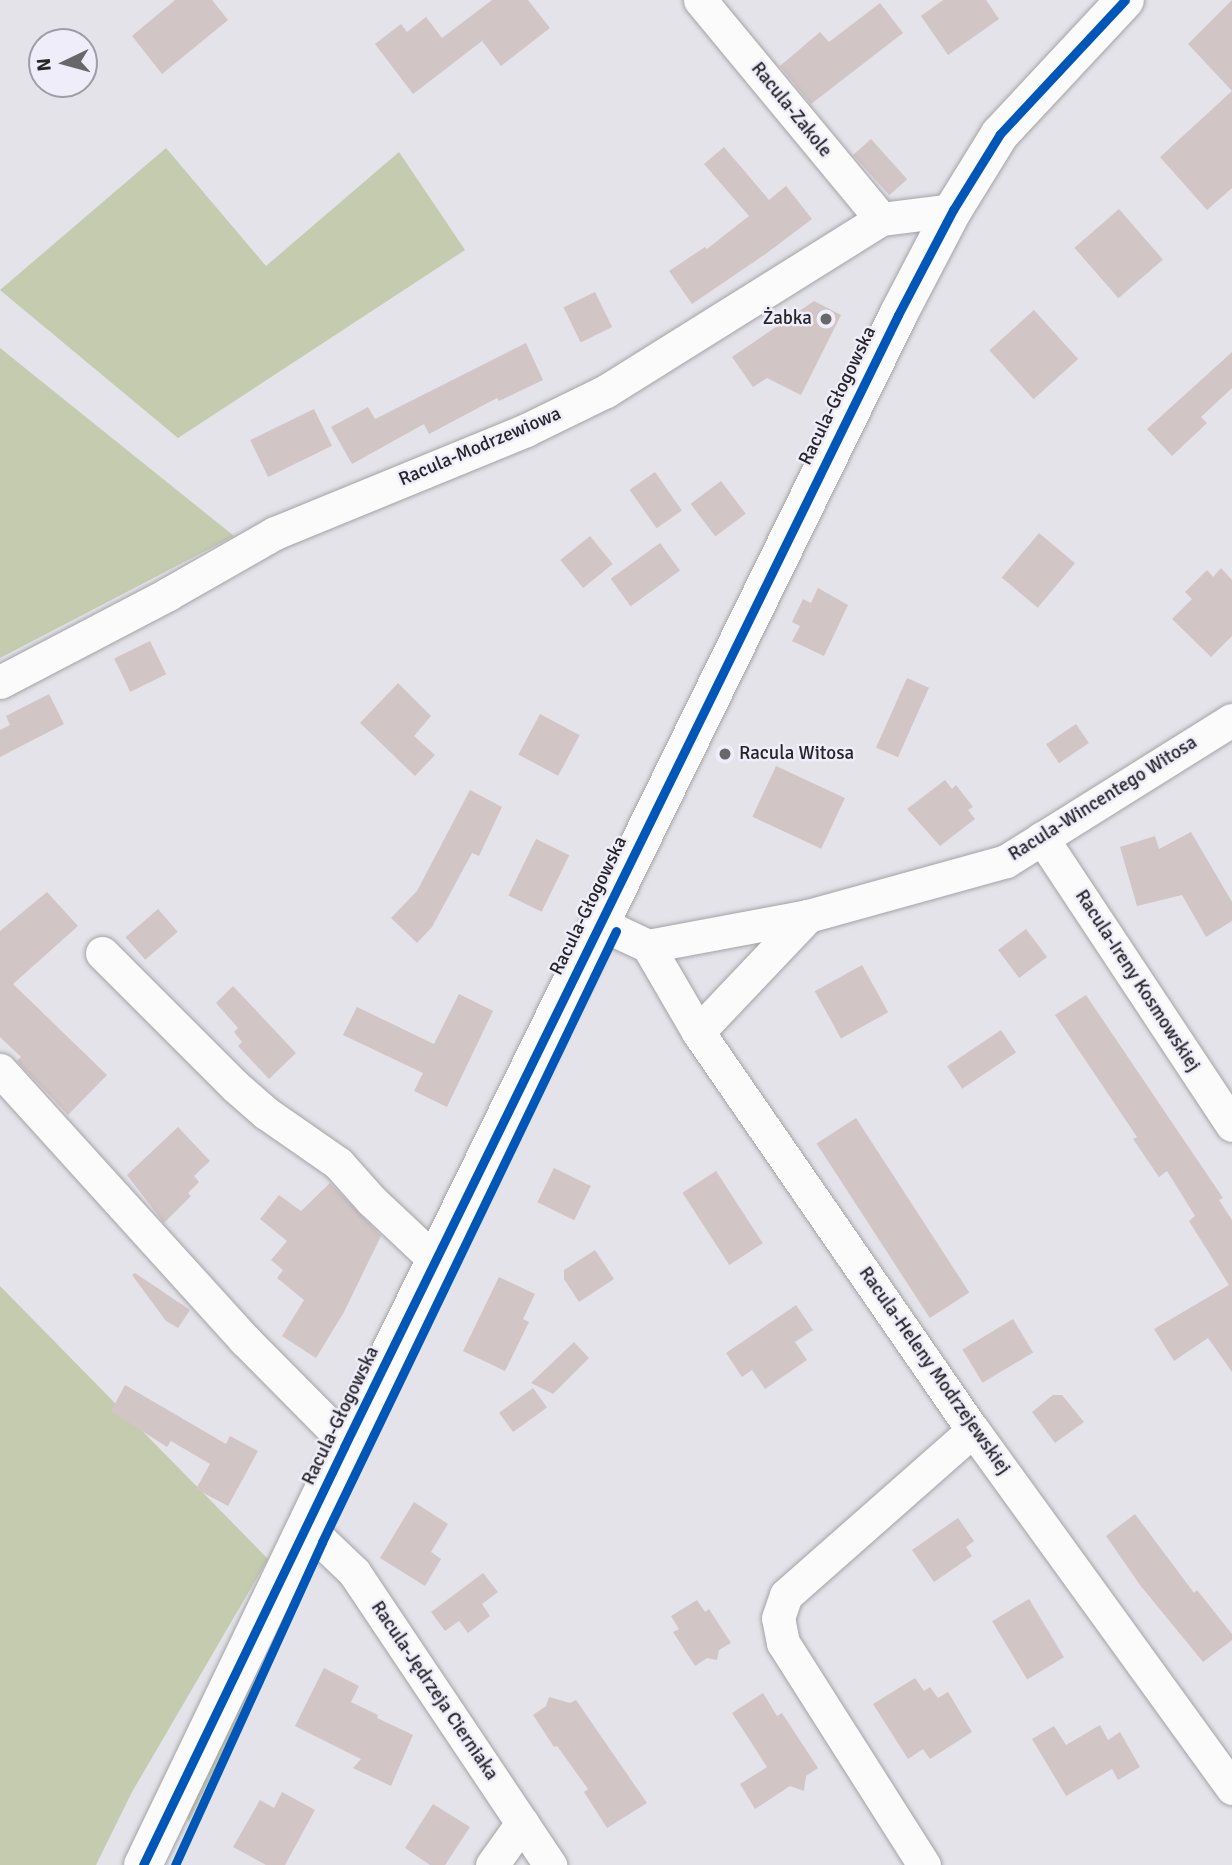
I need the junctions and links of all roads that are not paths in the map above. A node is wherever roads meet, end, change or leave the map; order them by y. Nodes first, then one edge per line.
1 (701, 0) edge
2 (1125, 0) edge
3 (953, 211) junction
4 (881, 219) junction
5 (0, 682) edge
6 (1232, 720) edge
7 (1042, 838) junction
8 (808, 916) junction
9 (599, 923) junction
10 (648, 946) junction
11 (102, 953) dead end
12 (698, 1032) junction
13 (0, 1070) edge
14 (1232, 1125) edge
15 (436, 1261) junction
16 (973, 1430) junction
17 (346, 1442) junction
18 (307, 1527) junction
19 (1232, 1788) edge
20 (522, 1823) junction
21 (143, 1865) edge
22 (492, 1865) edge
23 (550, 1865) edge
24 (924, 1865) edge

1 - 4 street, Racula-Zakole
2 - 3 street, Racula-Głogowska
3 - 4 street, Racula-Modrzewiowa
3 - 9 street, Racula-Głogowska
4 - 5 street, Racula-Modrzewiowa
6 - 7 street, Racula-Wincentego Witosa
7 - 8 street, Racula-Wincentego Witosa
7 - 14 street, Racula-Ireny Kosmowskiej
8 - 10 street, Racula-Wincentego Witosa
8 - 12 street
9 - 10 street
9 - 15 street, Racula-Głogowska
10 - 12 street, Racula-Heleny Modrzejewskiej
11 - 15 street
12 - 16 street, Racula-Heleny Modrzejewskiej
13 - 17 street, Racula-Głogowska
15 - 17 street, Racula-Głogowska
16 - 19 street, Racula-Heleny Modrzejewskiej
16 - 24 street
17 - 18 street, Racula-Głogowska
18 - 20 street, Racula-Jędrzeja Cierniaka
18 - 21 street, Racula-Głogowska
20 - 22 street
20 - 23 street, Racula-Jędrzeja Cierniaka

